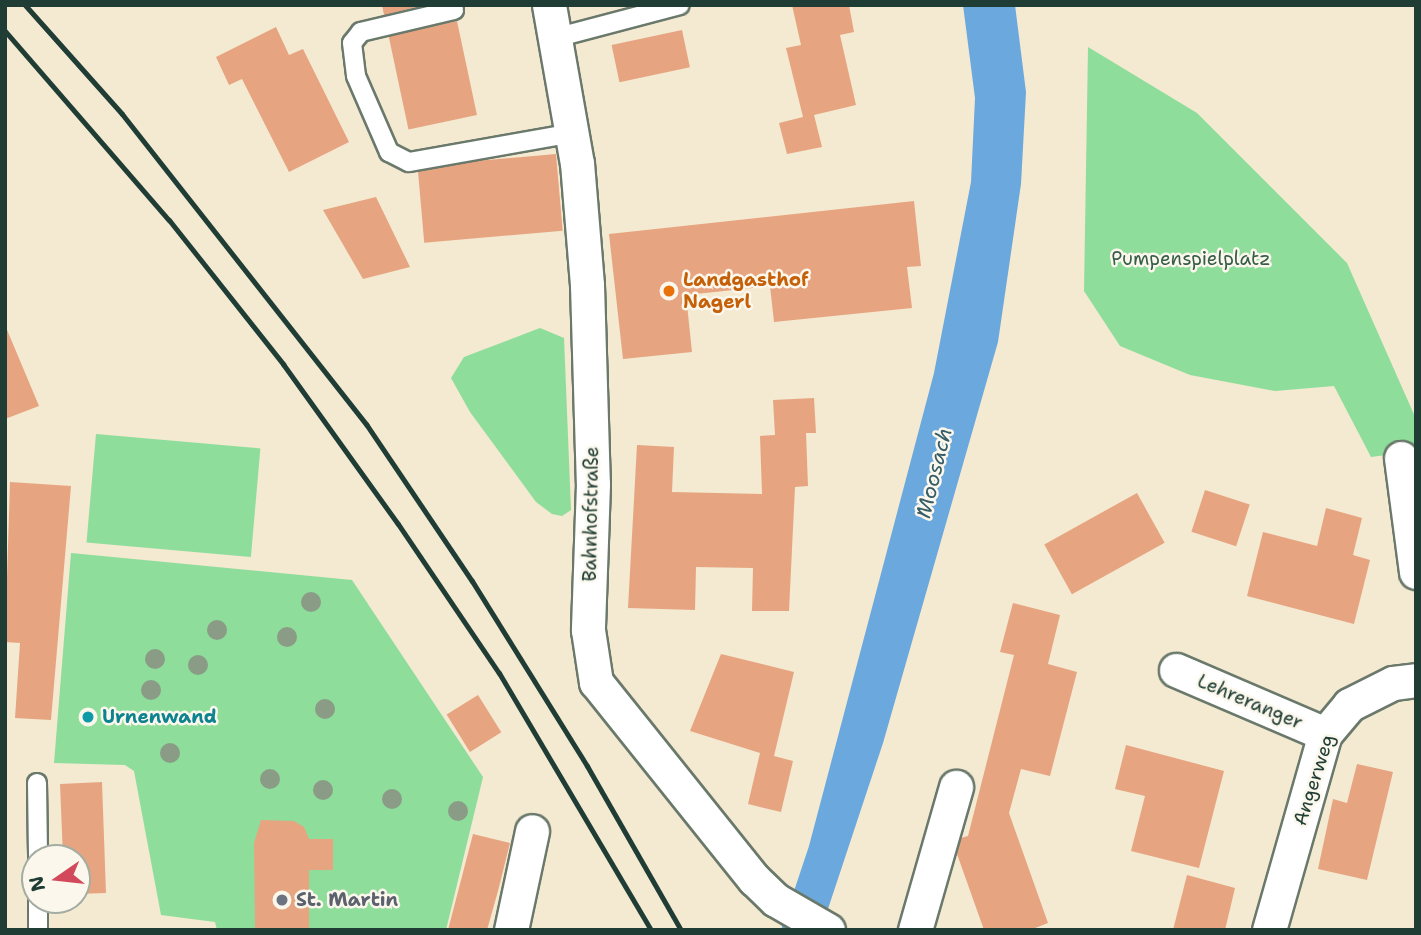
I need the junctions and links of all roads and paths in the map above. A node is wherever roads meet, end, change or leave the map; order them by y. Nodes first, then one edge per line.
1 (549, 5) edge
2 (680, 5) edge
3 (454, 10) dead end
4 (555, 37) junction
5 (573, 133) junction
6 (1401, 458) dead end
7 (1416, 572) edge
8 (1176, 670) dead end
9 (1416, 680) edge
10 (1325, 734) junction
11 (37, 783) dead end
12 (956, 787) dead end
13 (531, 831) dead end
14 (37, 844) edge
15 (511, 930) edge
16 (828, 930) edge
17 (915, 930) edge
18 (1269, 930) edge

1 - 4 street, Bahnhofstraße
2 - 4 lane
3 - 5 lane
4 - 5 street, Bahnhofstraße
5 - 16 street, Bahnhofstraße
6 - 7 street
8 - 10 street, Lehreranger
9 - 10 street, Angerweg
10 - 18 street, Angerweg
11 - 14 lane
12 - 17 street
13 - 15 street

